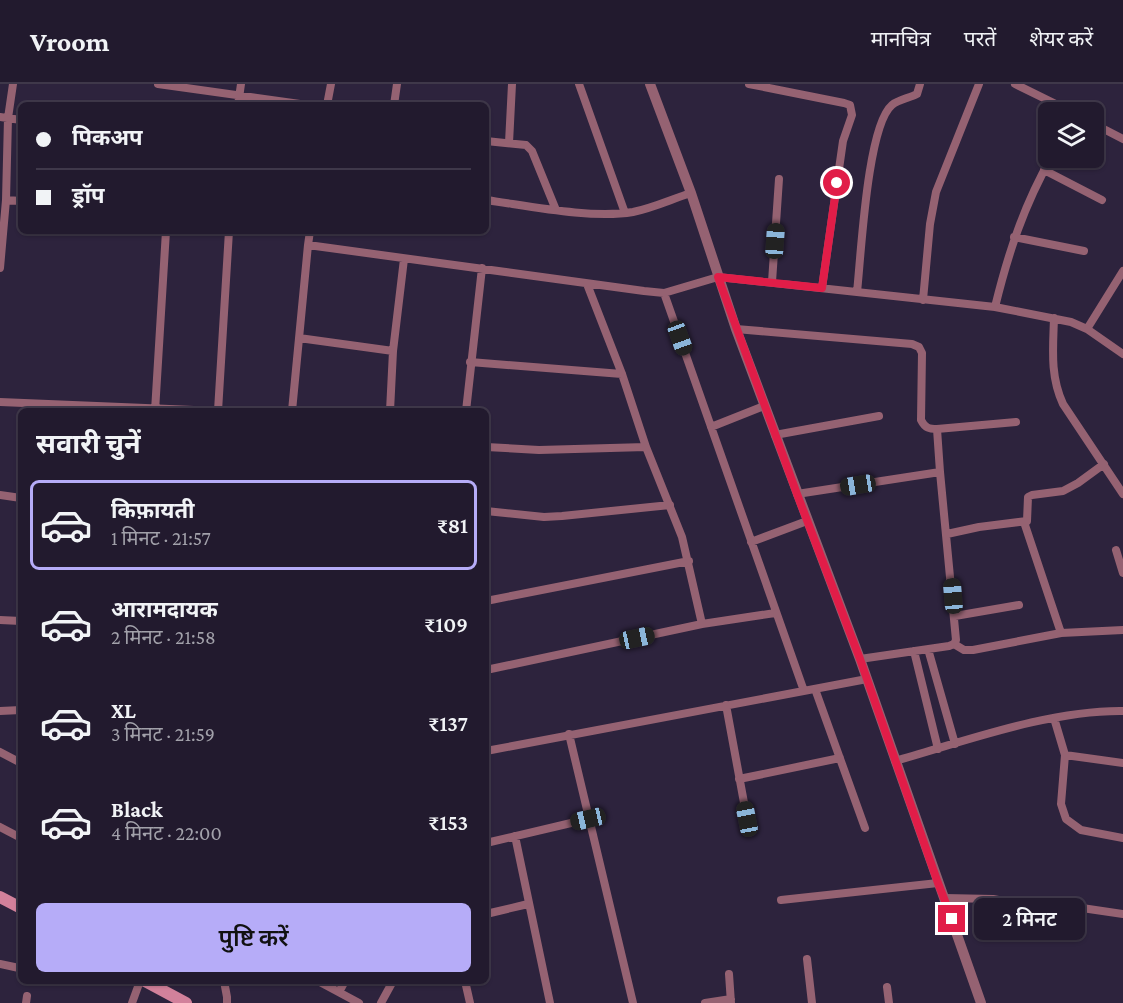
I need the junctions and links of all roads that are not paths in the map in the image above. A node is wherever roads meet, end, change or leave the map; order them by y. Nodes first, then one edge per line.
1 (13, 84) edge
2 (158, 84) edge
3 (241, 84) edge
4 (331, 84) edge
5 (397, 84) edge
6 (512, 84) edge
7 (579, 84) edge
8 (749, 84) edge
9 (921, 84) edge
10 (979, 84) edge
11 (1015, 84) edge
12 (652, 85) edge
13 (239, 95) junction
14 (238, 102) edge
15 (287, 102) edge
16 (328, 102) edge
17 (394, 102) edge
18 (1052, 102) edge
19 (4, 118) edge
20 (1104, 129) edge
21 (1123, 139) edge
22 (489, 141) edge
23 (509, 143) junction
24 (1044, 170) joint
25 (779, 179) dead end
26 (691, 194) junction
27 (6, 200) junction
28 (489, 200) edge
29 (1102, 200) dead end
30 (18, 201) edge
31 (556, 210) junction
32 (625, 213) junction
33 (166, 234) edge
34 (229, 234) edge
35 (310, 234) edge
36 (1014, 237) junction
37 (308, 246) junction
38 (1084, 251) dead end
39 (1, 255) edge
40 (404, 259) junction
41 (0, 268) edge
42 (482, 268) junction
43 (1123, 271) edge
44 (718, 277) junction
45 (772, 282) junction
46 (588, 284) junction
47 (822, 288) junction
48 (857, 292) junction
49 (664, 293) junction
50 (923, 300) junction
51 (995, 307) junction
52 (1054, 318) junction
53 (736, 329) junction
54 (1087, 329) junction
55 (299, 338) junction
56 (393, 351) junction
57 (1123, 354) edge
58 (470, 362) junction
59 (622, 375) junction
60 (0, 402) edge
61 (764, 406) junction
62 (116, 408) edge
63 (155, 408) edge
64 (218, 408) edge
65 (292, 408) edge
66 (390, 408) edge
67 (466, 408) edge
68 (879, 416) dead end
69 (1016, 422) dead end
70 (711, 427) junction
71 (937, 429) junction
72 (775, 435) junction
73 (489, 447) edge
74 (646, 447) junction
75 (1104, 465) junction
76 (940, 472) junction
77 (797, 494) junction
78 (1123, 494) edge
79 (0, 495) edge
80 (18, 498) edge
81 (670, 505) junction
82 (489, 511) edge
83 (807, 520) junction
84 (1024, 522) junction
85 (947, 534) junction
86 (751, 542) junction
87 (1116, 550) dead end
88 (689, 561) junction
89 (1123, 573) edge
90 (489, 600) edge
91 (1019, 605) dead end
92 (775, 613) junction
93 (955, 616) junction
94 (0, 620) edge
95 (18, 621) edge
96 (702, 624) junction
97 (1123, 630) edge
98 (1061, 633) junction
99 (954, 644) junction
100 (928, 649) junction
101 (914, 651) junction
102 (860, 659) junction
103 (489, 669) edge
104 (867, 679) junction
105 (815, 689) junction
106 (804, 691) junction
107 (726, 705) junction
108 (18, 710) edge
109 (0, 711) edge
110 (1123, 711) edge
111 (1054, 718) junction
112 (569, 734) junction
113 (955, 744) junction
114 (938, 749) junction
115 (489, 750) edge
116 (0, 752) edge
117 (1065, 755) junction
118 (840, 759) junction
119 (18, 761) edge
120 (895, 761) junction
121 (1123, 763) edge
122 (740, 779) junction
123 (588, 819) junction
124 (747, 819) dead end
125 (0, 827) edge
126 (865, 828) dead end
127 (18, 836) edge
128 (515, 836) junction
129 (1123, 838) edge
130 (489, 842) edge
131 (938, 883) junction
132 (0, 897) edge
133 (945, 898) junction
134 (781, 900) dead end
135 (528, 903) junction
136 (18, 906) edge
137 (489, 913) edge
138 (1123, 914) edge
139 (807, 959) dead end
140 (0, 964) edge
141 (18, 968) edge
142 (729, 974) dead end
143 (139, 984) edge
144 (151, 984) edge
145 (224, 984) edge
146 (324, 984) edge
147 (343, 984) edge
148 (391, 984) edge
149 (466, 984) edge
150 (887, 987) dead end
151 (339, 992) junction
152 (731, 1001) edge
153 (132, 1003) edge
154 (186, 1003) edge
155 (226, 1003) edge
156 (359, 1003) edge
157 (381, 1003) edge
158 (470, 1003) edge
159 (550, 1003) edge
160 (633, 1003) edge
161 (705, 1003) edge
162 (812, 1003) edge
163 (889, 1003) edge
164 (981, 1003) edge

1 - 19 street
2 - 13 street
3 - 13 street
4 - 16 street
5 - 17 street
6 - 23 street
7 - 32 street
8 - 47 street
9 - 48 street
10 - 50 street
11 - 18 street
12 - 26 street
13 - 14 street
13 - 15 street
19 - 27 street
20 - 21 street
22 - 23 street
23 - 31 street
24 - 29 street
24 - 36 street
25 - 45 street
26 - 32 street
26 - 44 street
27 - 30 street
27 - 39 street
28 - 31 street
31 - 32 street
33 - 63 street
34 - 64 street
35 - 37 street
36 - 38 street
36 - 51 street
37 - 40 street
37 - 55 street
39 - 41 street
40 - 42 street
40 - 56 street
42 - 46 street
42 - 58 street
43 - 54 street
44 - 45 street
44 - 49 street
44 - 53 street
45 - 47 street
46 - 49 street
46 - 59 street
47 - 48 street
48 - 50 street
49 - 70 street
50 - 51 street
51 - 52 street
52 - 54 street
52 - 75 street
53 - 61 street
53 - 71 street
54 - 57 street
55 - 56 street
55 - 65 street
56 - 66 street
58 - 59 street
58 - 67 street
59 - 74 street
60 - 62 street
61 - 70 street
61 - 72 street
68 - 72 street
69 - 71 street
70 - 86 street
71 - 76 street
72 - 77 street
73 - 74 street
74 - 81 street
75 - 78 street
75 - 84 street
76 - 77 street
76 - 85 street
77 - 83 street
79 - 80 street
81 - 82 street
81 - 88 street
83 - 86 street
83 - 102 street
84 - 85 street
84 - 98 street
85 - 93 street
86 - 92 street
87 - 89 street
88 - 90 street
88 - 96 street
91 - 93 street
92 - 96 street
92 - 106 street
93 - 99 street
94 - 95 street
96 - 103 street
97 - 98 street
98 - 99 street
99 - 100 street
100 - 101 street
100 - 113 street
101 - 102 street
101 - 114 street
102 - 104 street
104 - 105 street
104 - 120 street
105 - 106 street
105 - 118 street
106 - 107 street
107 - 112 street
107 - 122 street
108 - 109 street
110 - 111 street
111 - 113 street
111 - 117 street
112 - 115 street
112 - 123 street
113 - 114 street
114 - 120 street
116 - 119 street
117 - 121 street
117 - 129 street
118 - 122 street
118 - 126 street
120 - 131 street
122 - 124 street
123 - 128 street
123 - 160 street
125 - 127 street
128 - 130 street
128 - 135 street
131 - 133 street
131 - 134 street
132 - 136 main road
133 - 138 street
133 - 164 street
135 - 137 street
135 - 159 street
139 - 162 street
140 - 141 street
142 - 152 street
143 - 153 street
144 - 154 main road
145 - 155 street
146 - 151 street
147 - 151 street
148 - 157 street
149 - 158 street
150 - 163 street
151 - 156 street
152 - 161 street

